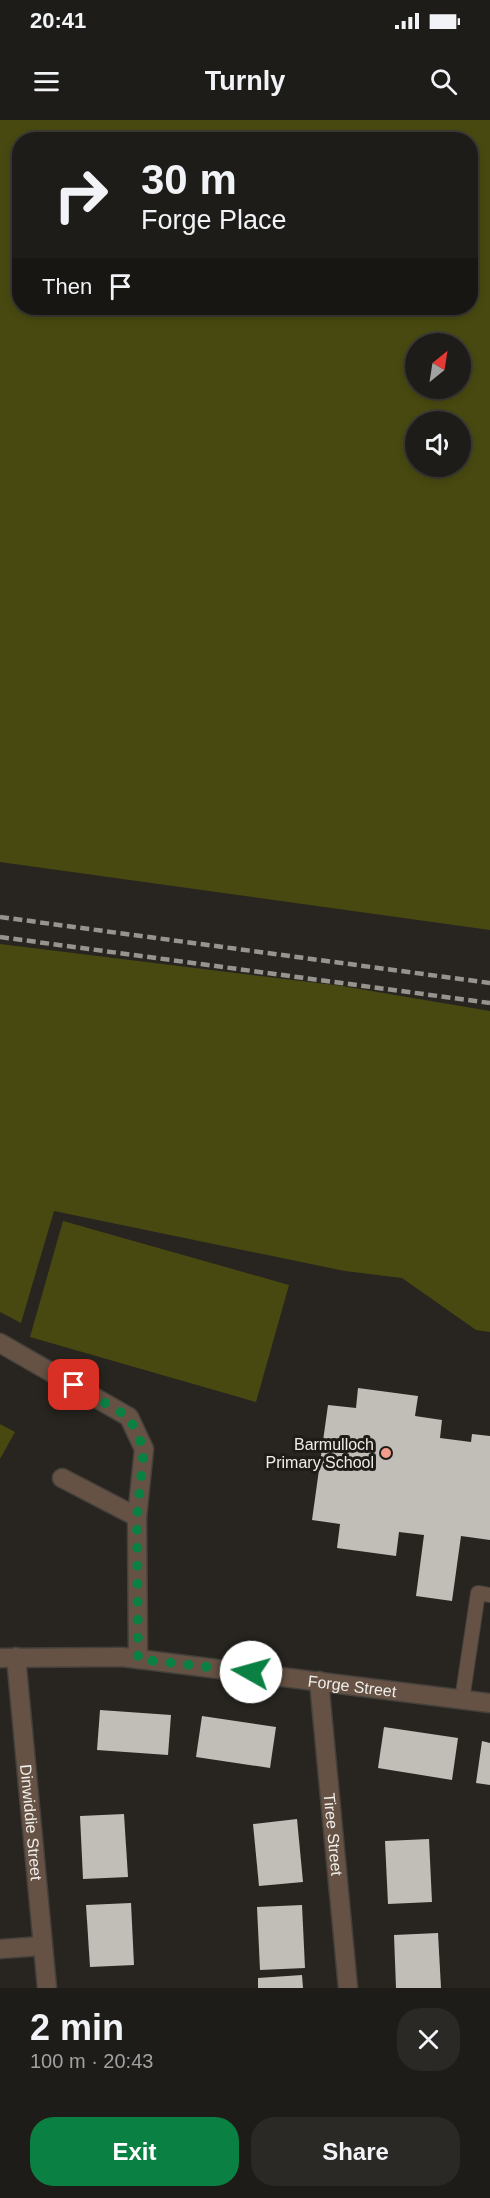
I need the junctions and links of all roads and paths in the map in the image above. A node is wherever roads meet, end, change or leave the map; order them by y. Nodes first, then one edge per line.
1 (0, 1343) edge
2 (62, 1478) dead end
3 (137, 1517) junction
4 (490, 1594) edge
5 (8, 1657) edge
6 (138, 1659) junction
7 (319, 1681) junction
8 (462, 1700) junction
9 (490, 1703) edge
10 (42, 1946) junction
11 (0, 1949) edge
12 (47, 1988) edge
13 (348, 1988) edge

1 - 3 street
2 - 3 street
3 - 6 street
4 - 8 lane
5 - 6 street, Forge Street
5 - 10 street, Dinwiddie Street
6 - 7 street, Forge Street
7 - 8 street, Forge Street
7 - 13 street, Tiree Street
8 - 9 street, Forge Street
10 - 11 street
10 - 12 street, Dinwiddie Street

